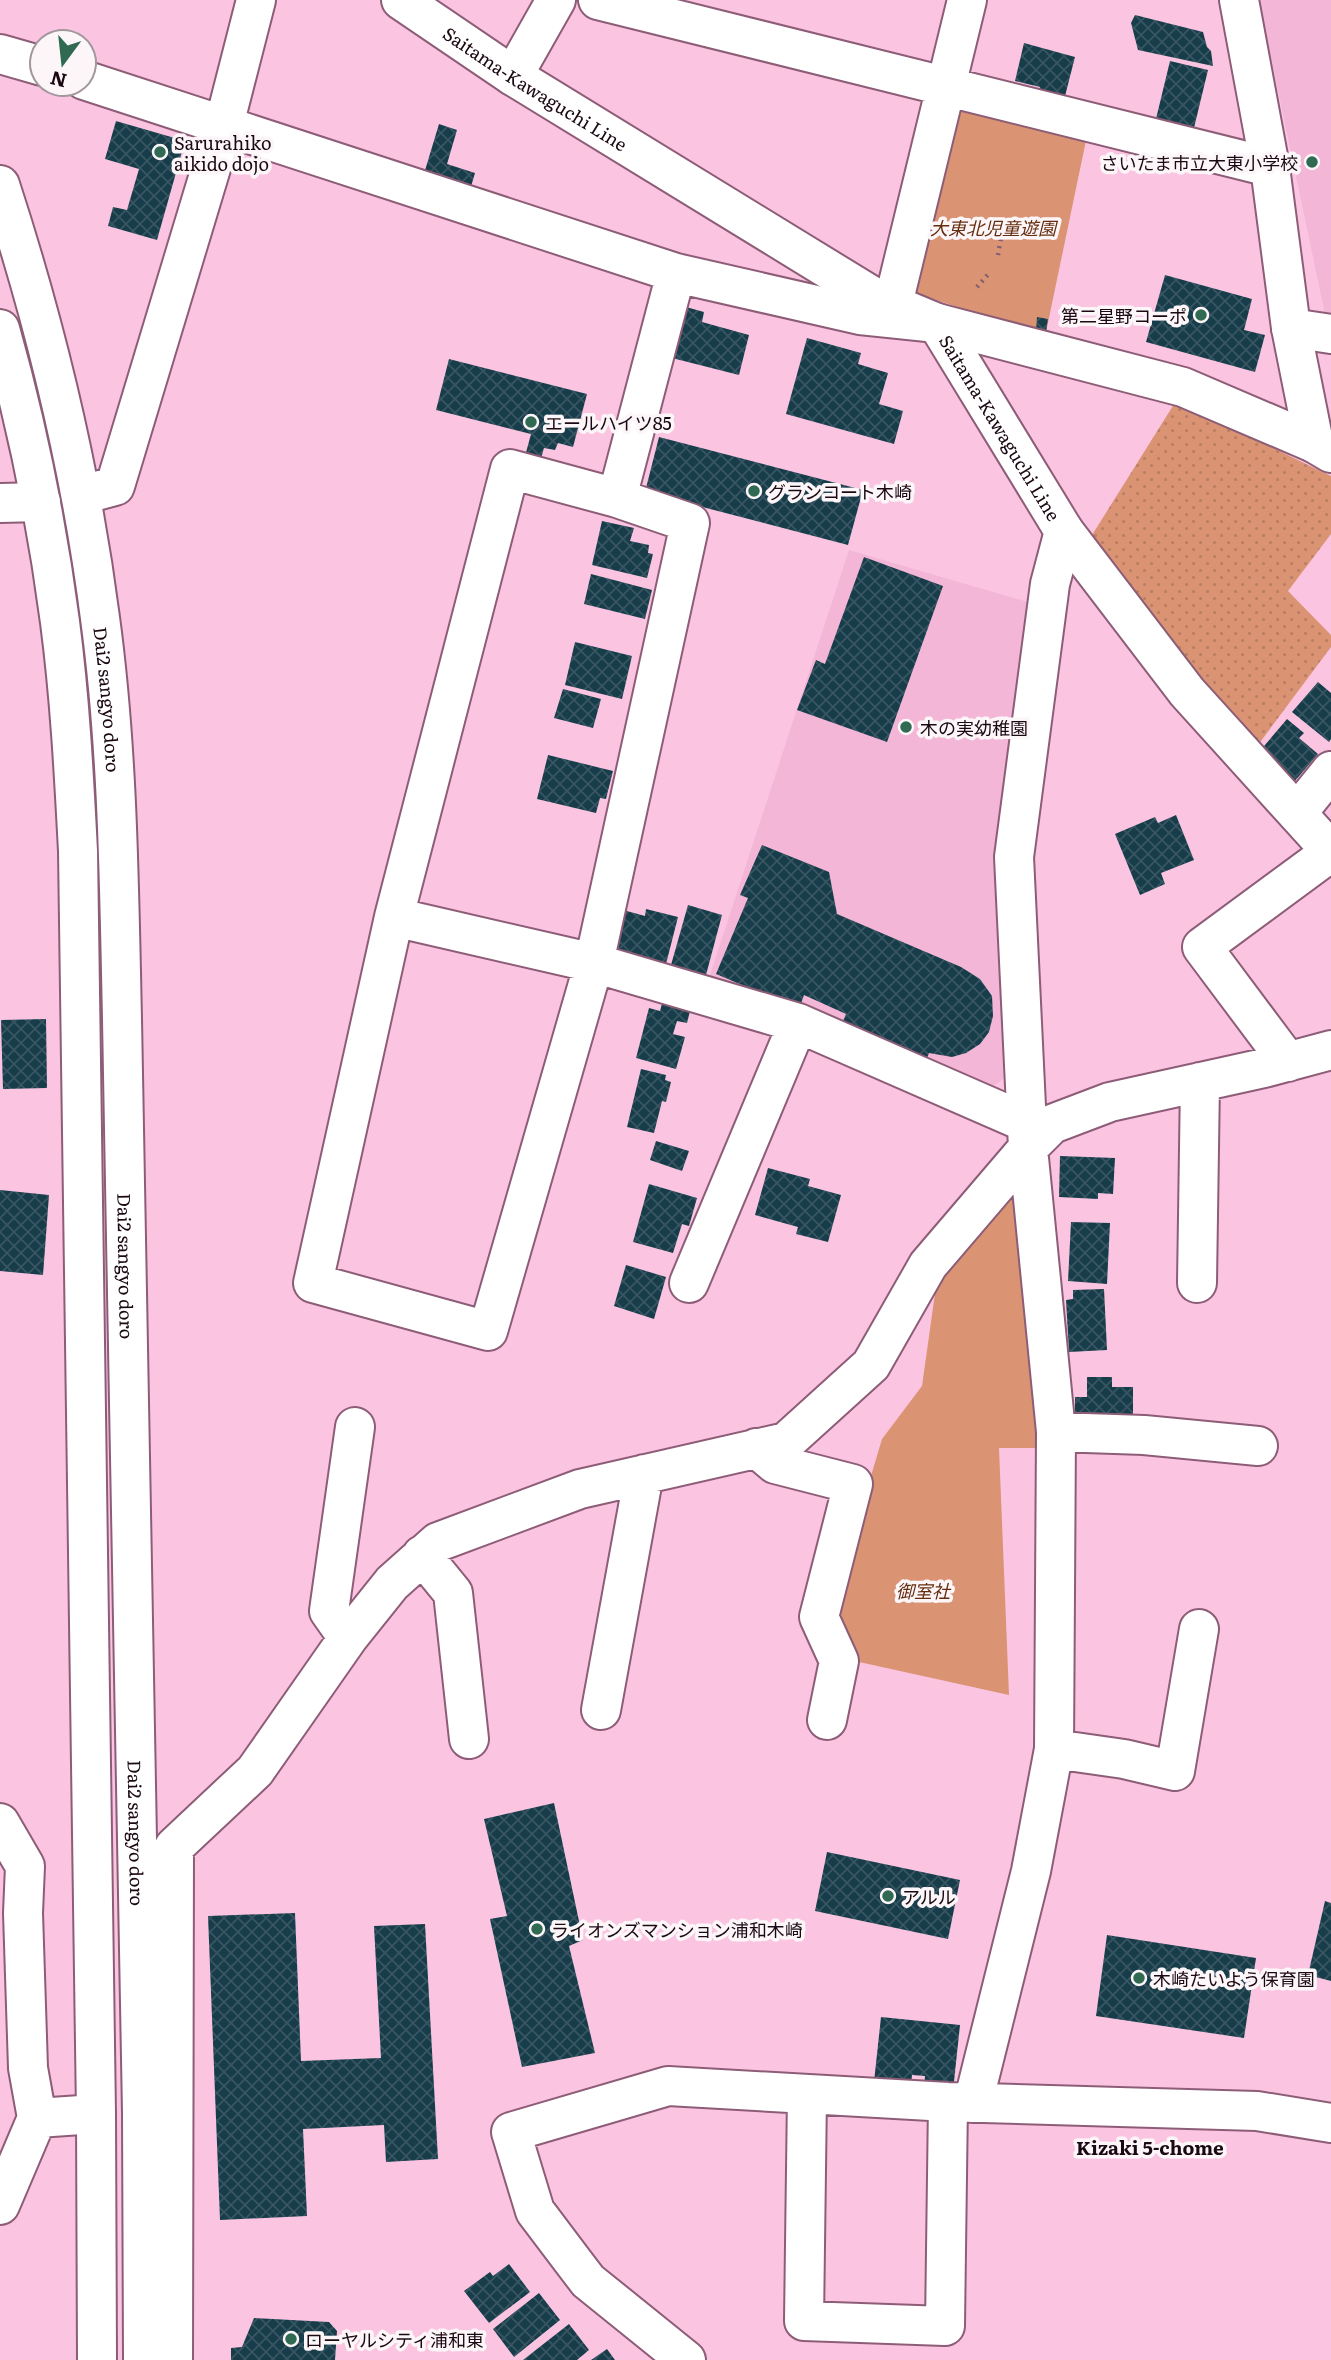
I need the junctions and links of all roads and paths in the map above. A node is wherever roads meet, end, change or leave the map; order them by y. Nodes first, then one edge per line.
1 (256, 0) edge
2 (401, 0) edge
3 (556, 0) edge
4 (598, 0) edge
5 (967, 0) edge
6 (1239, 0) edge
7 (0, 54) edge
8 (28, 62) edge
9 (513, 76) junction
10 (98, 84) edge
11 (945, 88) junction
12 (224, 124) junction
13 (1270, 167) junction
14 (0, 185) edge
15 (1003, 226) dead end
16 (998, 255) dead end
17 (990, 272) dead end
18 (676, 273) junction
19 (977, 287) dead end
20 (893, 304) junction
21 (937, 323) junction
22 (1291, 328) junction
23 (0, 329) edge
24 (1331, 334) edge
25 (1323, 448) edge
26 (81, 495) junction
27 (617, 498) junction
28 (41, 502) junction
29 (0, 503) edge
30 (1064, 531) junction
31 (1331, 771) edge
32 (1297, 813) junction
33 (1331, 851) edge
34 (394, 916) junction
35 (594, 964) junction
36 (798, 1023) junction
37 (1331, 1050) edge
38 (1288, 1062) junction
39 (1199, 1082) junction
40 (1027, 1135) junction
41 (689, 1283) dead end
42 (1197, 1283) dead end
43 (355, 1427) dead end
44 (1056, 1432) junction
45 (1258, 1446) dead end
46 (756, 1448) junction
47 (644, 1474) junction
48 (422, 1555) junction
49 (1199, 1629) dead end
50 (348, 1637) junction
51 (601, 1710) dead end
52 (827, 1720) dead end
53 (469, 1739) dead end
54 (1054, 1749) junction
55 (0, 1823) edge
56 (12, 1910) edge
57 (807, 2094) junction
58 (23, 2095) edge
59 (961, 2103) junction
60 (96, 2114) junction
61 (1331, 2123) edge
62 (0, 2205) edge
63 (97, 2360) edge
64 (143, 2360) edge
65 (173, 2360) edge
66 (686, 2360) edge

1 - 12 street
2 - 9 street, Saitama-Kawaguchi Line
3 - 9 street
4 - 11 street
5 - 11 street
6 - 13 street
7 - 8 street
9 - 20 street, Saitama-Kawaguchi Line
10 - 12 street
11 - 13 street
11 - 20 street
12 - 18 street
12 - 26 street
13 - 22 street
14 - 26 street, Dai2 sangyo doro
15 - 16 path
17 - 19 path
18 - 21 street
18 - 27 street
20 - 21 street, Saitama-Kawaguchi Line
21 - 25 street
21 - 30 street, Saitama-Kawaguchi Line
22 - 24 street
22 - 25 street
23 - 28 street
26 - 64 street, Dai2 sangyo doro
27 - 34 street
27 - 35 street
28 - 29 street
28 - 60 street
30 - 32 street, Saitama-Kawaguchi Line
30 - 40 street
31 - 32 street
32 - 33 street, Saitama-Kawaguchi Line
33 - 38 street
34 - 35 street
34 - 35 street
35 - 36 street
36 - 40 street
36 - 41 street
37 - 38 street
38 - 39 street
39 - 40 street
39 - 42 street
40 - 44 street
40 - 46 street
43 - 50 street
44 - 45 street
44 - 54 street
46 - 47 street
46 - 52 street
47 - 48 street
47 - 51 street
48 - 50 street
48 - 53 street
49 - 54 street
50 - 65 street
54 - 59 street
55 - 56 street
56 - 58 street
57 - 59 street
57 - 59 street
57 - 66 street
58 - 60 street
58 - 62 street
59 - 61 street
60 - 63 street

